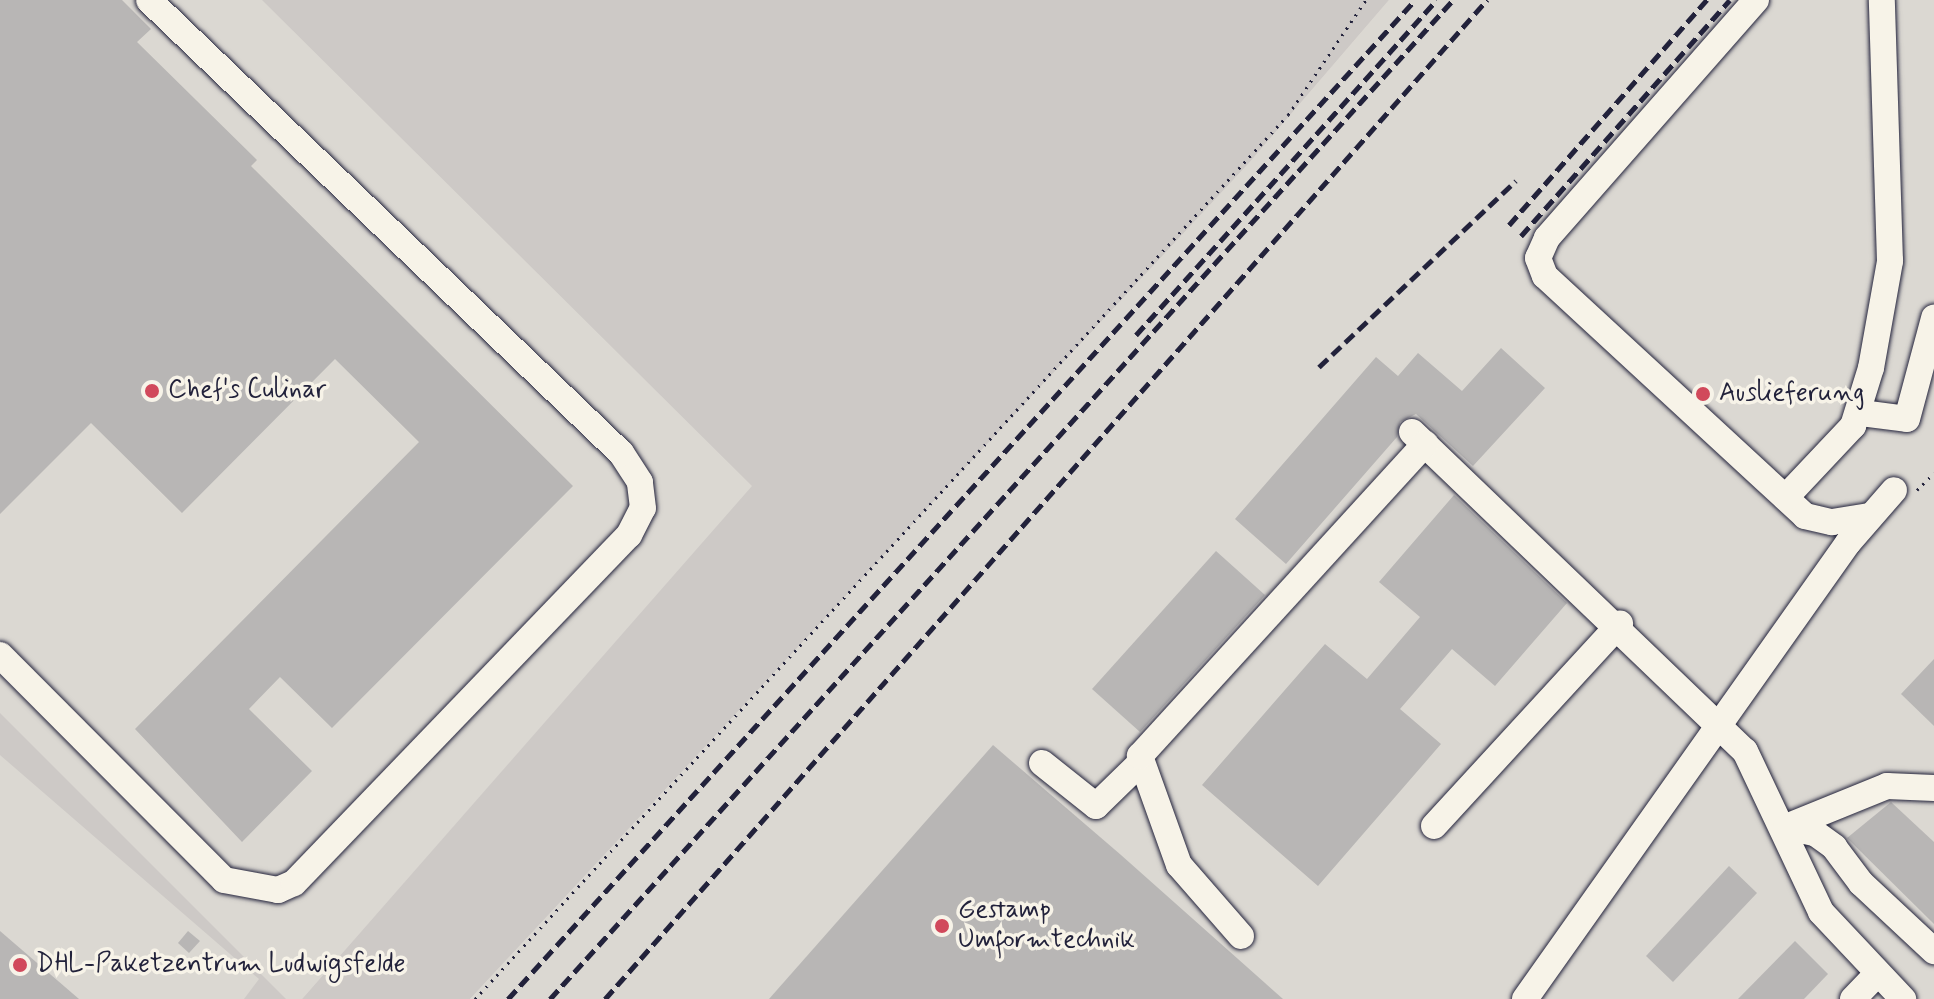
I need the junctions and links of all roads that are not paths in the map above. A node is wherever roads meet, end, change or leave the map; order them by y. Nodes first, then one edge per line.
1 (149, 0) edge
2 (1756, 0) edge
3 (1882, 0) edge
4 (1934, 318) edge
5 (1861, 413) junction
6 (1902, 494) road end
7 (1786, 497) junction
8 (1871, 516) junction
9 (1620, 624) junction
10 (0, 655) edge
11 (1718, 728) junction
12 (1042, 763) dead end
13 (1140, 763) junction
14 (1934, 788) edge
15 (1434, 826) dead end
16 (1786, 827) junction
17 (1241, 936) dead end
18 (1934, 951) edge
19 (1877, 974) junction
20 (1525, 999) edge
21 (1853, 999) edge
22 (1903, 999) edge

1 - 10 lane
2 - 7 lane
3 - 5 lane
4 - 5 lane
5 - 7 lane
6 - 8 lane
7 - 8 lane
8 - 11 lane
9 - 11 lane
9 - 13 lane
9 - 15 lane
11 - 16 lane
11 - 20 lane
12 - 13 lane
13 - 17 lane
14 - 16 lane
16 - 18 lane
16 - 19 lane
19 - 21 lane
19 - 22 lane

